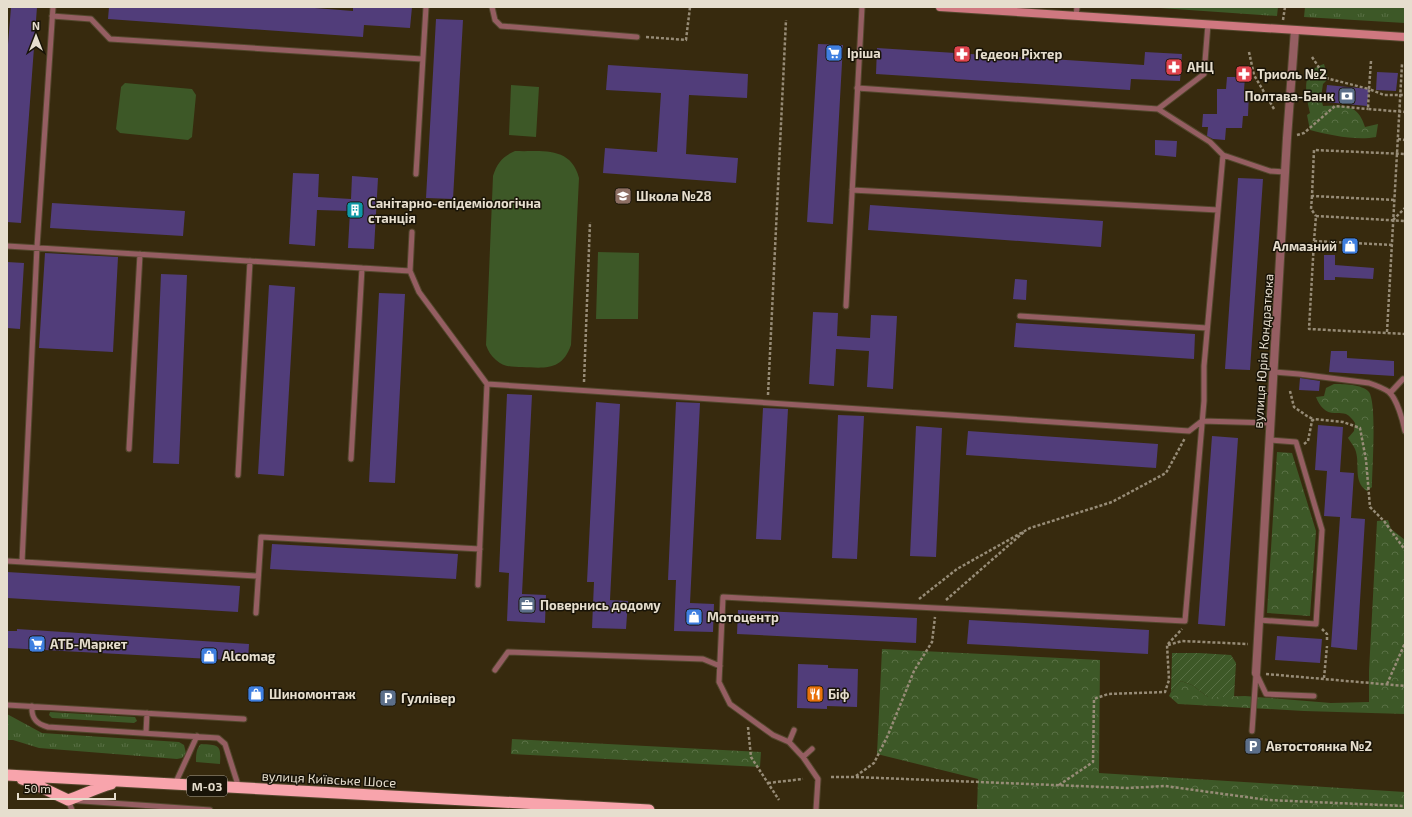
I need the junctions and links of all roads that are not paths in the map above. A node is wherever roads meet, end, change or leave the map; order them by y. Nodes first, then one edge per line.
1 (53, 7) edge
2 (426, 7) edge
3 (492, 7) edge
4 (862, 7) edge
5 (940, 7) edge
6 (1077, 7) edge
7 (52, 16) junction
8 (1076, 16) junction
9 (1208, 24) junction
10 (1295, 30) junction
11 (637, 37) road end
12 (1405, 37) edge
13 (422, 59) junction
14 (857, 88) junction
15 (1158, 109) junction
16 (1223, 154) junction
17 (1285, 172) junction
18 (416, 174) dead end
19 (852, 190) junction
20 (1218, 210) junction
21 (412, 232) dead end
22 (7, 246) edge
23 (37, 248) junction
24 (140, 254) junction
25 (250, 261) junction
26 (362, 268) junction
27 (410, 271) junction
28 (846, 306) dead end
29 (1020, 316) dead end
30 (1207, 328) junction
31 (1274, 372) junction
32 (1403, 379) dead end
33 (487, 384) junction
34 (1390, 393) junction
35 (1202, 421) junction
36 (1270, 423) junction
37 (1405, 430) edge
38 (1269, 440) junction
39 (129, 449) dead end
40 (351, 458) dead end
41 (238, 475) dead end
42 (480, 549) junction
43 (7, 561) edge
44 (22, 562) junction
45 (258, 576) junction
46 (478, 585) dead end
47 (256, 613) dead end
48 (1259, 620) junction
49 (720, 666) junction
50 (495, 670) dead end
51 (1256, 673) junction
52 (1314, 696) dead end
53 (7, 705) edge
54 (32, 706) junction
55 (147, 713) junction
56 (244, 719) dead end
57 (794, 730) dead end
58 (1252, 731) dead end
59 (146, 733) junction
60 (197, 736) junction
61 (789, 742) junction
62 (812, 749) dead end
63 (804, 757) junction
64 (7, 775) edge
65 (134, 782) junction
66 (175, 784) junction
67 (239, 788) junction
68 (70, 805) edge
69 (210, 810) edge
70 (649, 810) edge
71 (816, 810) edge

1 - 7 lane
2 - 13 lane
3 - 11 lane
4 - 14 lane
5 - 8 main road
6 - 8 lane
7 - 13 lane
7 - 23 lane
8 - 9 main road
9 - 10 main road
9 - 15 lane
10 - 12 main road
10 - 17 street, вулиця Юрія Кондратюка
13 - 18 lane
14 - 15 lane
14 - 19 lane
15 - 16 lane
16 - 17 lane
16 - 20 lane
17 - 31 street, вулиця Юрія Кондратюка
19 - 20 lane
19 - 28 lane
20 - 30 lane
21 - 27 lane
22 - 23 lane
23 - 24 lane
23 - 44 lane
24 - 25 lane
24 - 39 lane
25 - 26 lane
25 - 41 lane
26 - 27 lane
26 - 40 lane
27 - 33 lane
29 - 30 lane
30 - 35 lane
31 - 34 lane
31 - 36 street, вулиця Юрія Кондратюка
32 - 34 lane
33 - 35 lane
33 - 42 lane
34 - 37 lane
35 - 36 lane
35 - 49 lane
36 - 38 street, вулиця Юрія Кондратюка
38 - 48 street, вулиця Юрія Кондратюка
38 - 48 lane
42 - 45 lane
42 - 46 lane
43 - 44 lane
44 - 45 lane
45 - 47 lane
48 - 51 street, вулиця Юрія Кондратюка
49 - 50 lane
49 - 61 lane
51 - 52 lane
51 - 58 lane
53 - 54 lane
54 - 55 lane
54 - 59 lane
55 - 56 lane
55 - 59 lane
57 - 61 lane
59 - 60 lane
60 - 66 lane
60 - 67 lane
61 - 63 lane
62 - 63 lane
63 - 71 lane
64 - 65 highway, вулиця Київське Шосе / М-03
64 - 68 highway
65 - 66 highway, вулиця Київське Шосе / М-03
65 - 68 highway
66 - 67 highway, вулиця Київське Шосе / М-03
67 - 70 highway, вулиця Київське Шосе / М-03
68 - 69 lane

